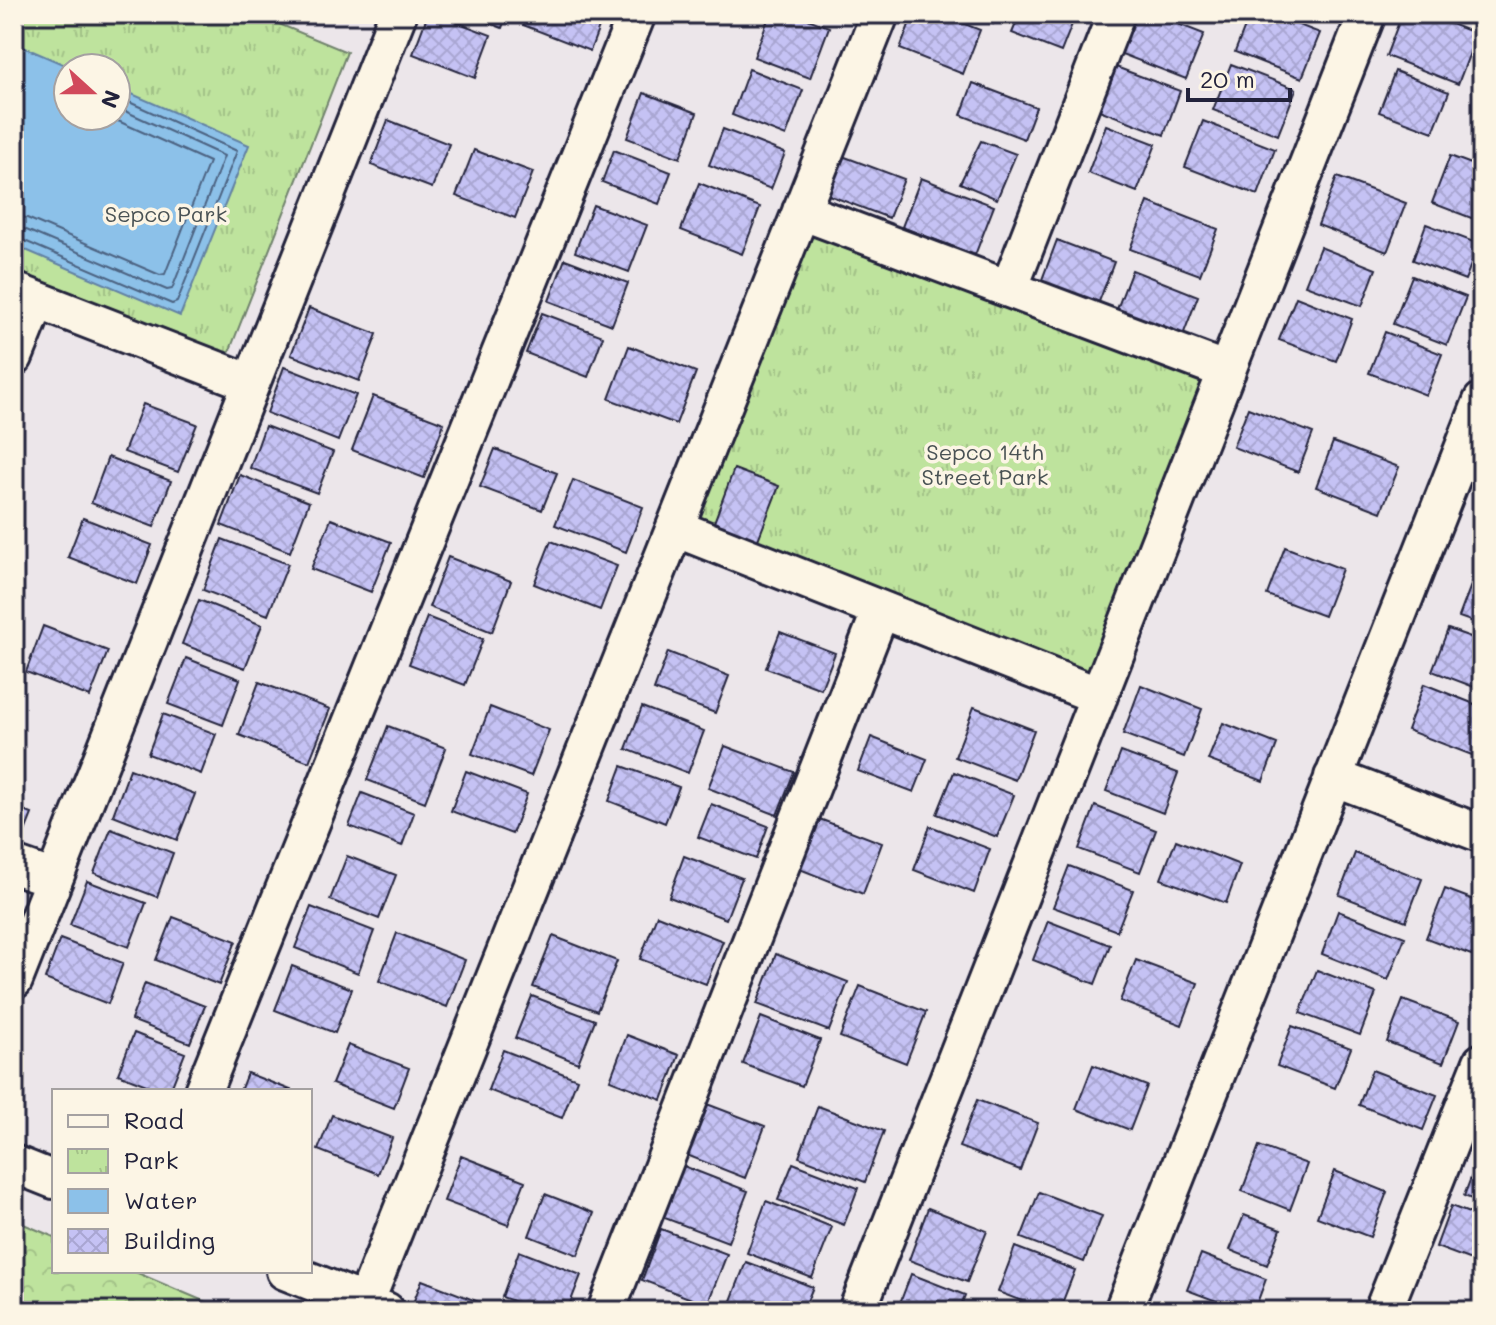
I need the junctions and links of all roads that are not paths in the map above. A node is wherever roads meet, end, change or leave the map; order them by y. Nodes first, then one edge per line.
1 (398, 14) edge
2 (637, 14) edge
3 (880, 14) edge
4 (1116, 14) edge
5 (1367, 14) edge
6 (801, 211) junction
7 (1009, 289) junction
8 (25, 295) edge
9 (14, 357) edge
10 (1227, 371) junction
11 (251, 383) junction
12 (1482, 401) edge
13 (675, 528) junction
14 (881, 610) junction
15 (1099, 696) junction
16 (1333, 777) junction
17 (1482, 834) edge
18 (14, 865) edge
19 (54, 879) junction
20 (14, 980) edge
21 (1479, 1080) edge
22 (204, 1089) edge
23 (14, 1164) edge
24 (52, 1179) edge
25 (290, 1273) edge
26 (376, 1307) edge
27 (606, 1311) edge
28 (857, 1311) edge
29 (1123, 1311) edge
30 (1383, 1311) edge

1 - 11 street
2 - 22 street
3 - 6 street
4 - 7 street
5 - 10 street
6 - 7 street
6 - 13 street
7 - 10 street
8 - 9 street
8 - 11 street
10 - 15 street
11 - 19 street
12 - 16 street
13 - 14 street
13 - 26 street
14 - 15 street
14 - 27 street
15 - 28 street
16 - 17 street
16 - 29 street
18 - 19 street
19 - 20 street
21 - 30 street
23 - 24 street
25 - 26 street

